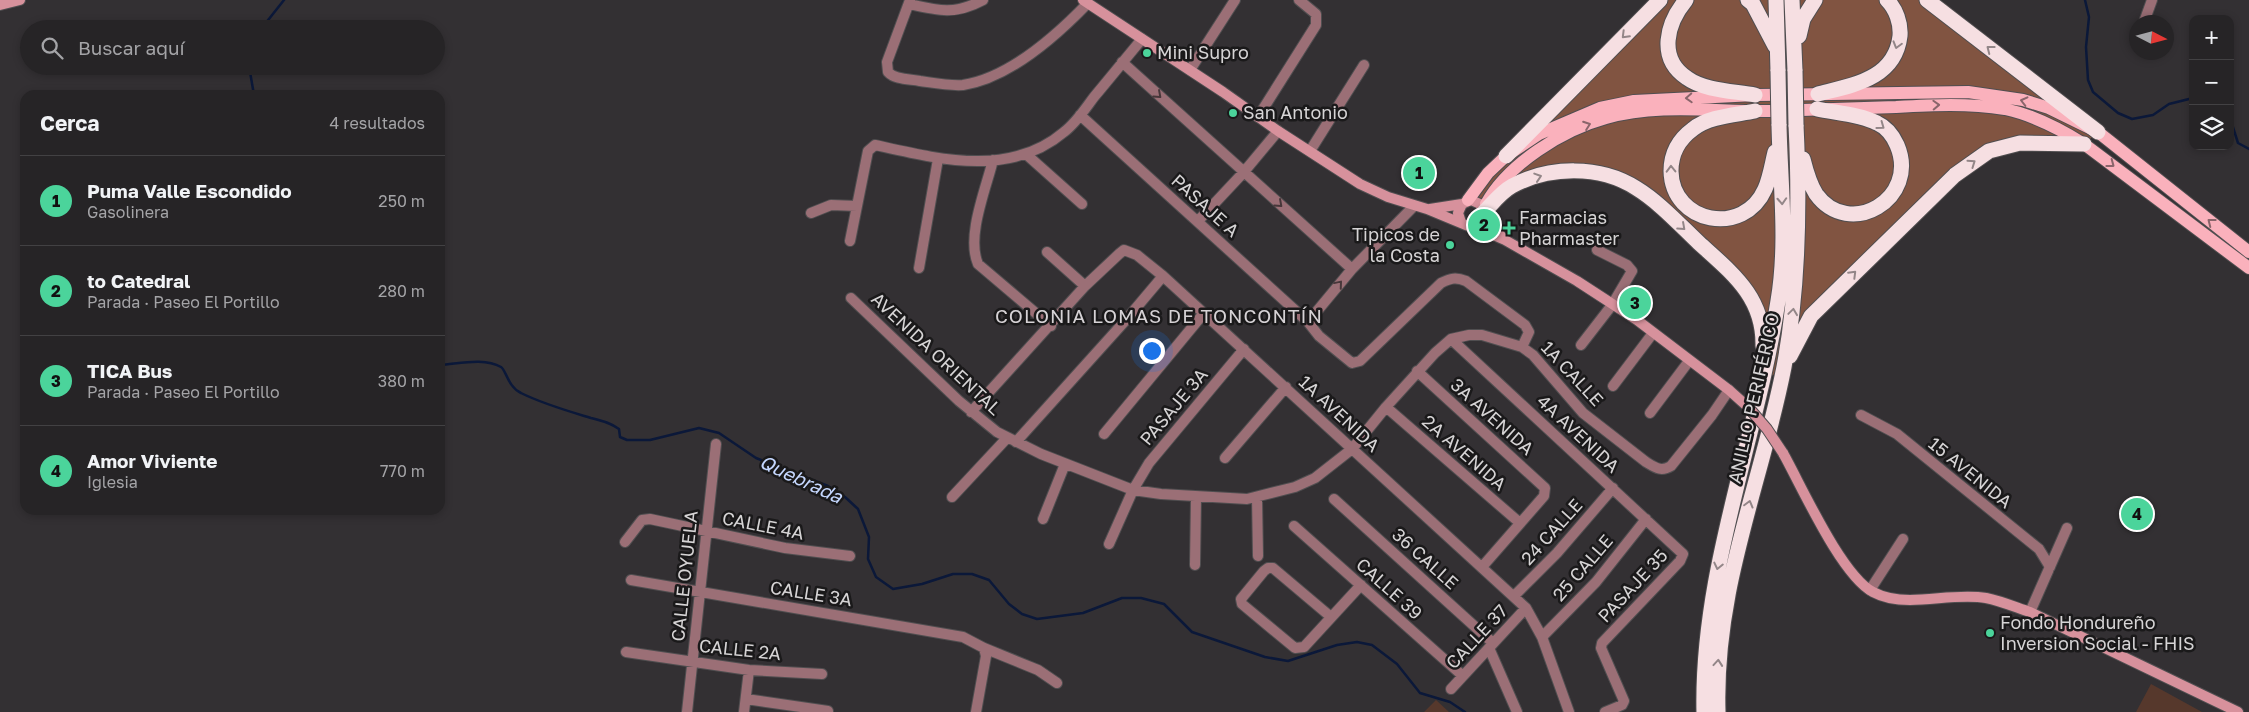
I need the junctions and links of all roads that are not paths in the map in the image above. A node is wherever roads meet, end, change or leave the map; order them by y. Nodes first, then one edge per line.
1 (20, 0) edge
2 (983, 0) edge
3 (1235, 0) edge
4 (1299, 0) edge
5 (1660, 0) edge
6 (1686, 0) edge
7 (1748, 0) edge
8 (1776, 0) edge
9 (1792, 0) edge
10 (1815, 0) edge
11 (1887, 0) edge
12 (1927, 0) edge
13 (2152, 0) edge
14 (910, 2) edge
15 (1085, 2) edge
16 (0, 5) edge
17 (2147, 15) edge
18 (1142, 39) junction
19 (1777, 49) junction
20 (1122, 62) junction
21 (1795, 64) junction
22 (1364, 65) dead end
23 (1190, 70) junction
24 (1755, 94) junction
25 (1818, 94) junction
26 (1817, 110) junction
27 (1756, 111) junction
28 (1080, 115) junction
29 (1258, 118) junction
30 (1278, 131) junction
31 (1779, 131) junction
32 (1797, 131) junction
33 (2098, 132) junction
34 (2084, 144) junction
35 (1310, 152) junction
36 (1027, 155) junction
37 (1506, 156) junction
38 (938, 158) junction
39 (993, 160) junction
40 (1243, 173) junction
41 (1465, 202) junction
42 (1082, 204) dead end
43 (857, 206) junction
44 (1414, 206) junction
45 (1427, 209) junction
46 (1484, 212) junction
47 (812, 214) dead end
48 (1198, 221) junction
49 (1461, 222) junction
50 (1472, 226) junction
51 (1505, 240) junction
52 (850, 241) dead end
53 (1597, 250) dead end
54 (1047, 252) dead end
55 (2249, 252) edge
56 (918, 268) dead end
57 (2249, 268) edge
58 (1352, 269) junction
59 (1163, 276) junction
60 (1085, 286) junction
61 (851, 298) dead end
62 (1612, 305) junction
63 (1204, 313) junction
64 (1308, 322) junction
65 (1051, 326) junction
66 (1653, 333) junction
67 (1451, 339) junction
68 (1581, 345) dead end
69 (1522, 347) junction
70 (1244, 349) junction
71 (1689, 361) junction
72 (1784, 368) junction
73 (1418, 371) junction
74 (1762, 382) junction
75 (1613, 386) dead end
76 (1286, 388) junction
77 (1729, 390) junction
78 (1386, 407) junction
79 (971, 412) junction
80 (1650, 413) dead end
81 (1861, 415) dead end
82 (1104, 434) dead end
83 (1011, 440) junction
84 (716, 444) dead end
85 (1352, 449) junction
86 (1225, 458) dead end
87 (1065, 464) junction
88 (1613, 488) junction
89 (1133, 490) junction
90 (952, 496) dead end
91 (1196, 497) junction
92 (1257, 497) junction
93 (1334, 499) dead end
94 (1646, 519) junction
95 (1043, 520) dead end
96 (1520, 523) junction
97 (1294, 526) dead end
98 (2067, 528) dead end
99 (706, 531) junction
100 (1903, 539) dead end
101 (625, 542) dead end
102 (1109, 544) dead end
103 (1683, 554) joint
104 (850, 556) dead end
105 (1258, 556) dead end
106 (1195, 565) dead end
107 (1482, 567) junction
108 (2050, 567) junction
109 (631, 580) dead end
110 (1361, 585) junction
111 (1870, 590) junction
112 (699, 592) junction
113 (1514, 596) junction
114 (1526, 608) junction
115 (2030, 612) junction
116 (1331, 617) junction
117 (1542, 637) junction
118 (1491, 646) junction
119 (984, 648) junction
120 (626, 652) dead end
121 (693, 662) junction
122 (749, 670) junction
123 (822, 674) dead end
124 (1463, 676) junction
125 (1057, 683) dead end
126 (1451, 689) dead end
127 (746, 699) junction
128 (828, 711) edge
129 (687, 712) edge
130 (744, 712) edge
131 (976, 712) edge
132 (1517, 712) edge
133 (1569, 712) edge
134 (1605, 712) edge
135 (1704, 712) edge
136 (1718, 712) edge
137 (2238, 712) edge

1 - 16 main road
2 - 14 street
3 - 23 street
4 - 29 street
5 -> 37 highway
6 - 24 highway
7 - 19 highway
8 - 19 highway, ANILLO PERIFÉRICO
9 - 21 highway, ANILLO PERIFÉRICO
10 - 21 highway
11 -> 25 highway
33 -> 12 highway
13 - 17 street
14 - 15 street
15 - 18 main road
18 - 20 street
18 - 23 main road
19 - 31 highway, ANILLO PERIFÉRICO, bridge
20 - 28 street
20 -> 40 street
21 - 32 highway, ANILLO PERIFÉRICO, bridge
22 - 35 street
23 - 29 main road
24 - 25 main road
24 -> 37 main road
33 -> 25 main road
26 - 27 main road
26 -> 32 highway
26 -> 34 main road
31 -> 27 highway
46 -> 27 main road
28 - 36 street
28 - 48 street, PASAJE A
29 - 30 main road
30 - 35 main road
30 - 40 street
31 -> 74 highway, ANILLO PERIFÉRICO
72 -> 32 highway, ANILLO PERIFÉRICO
55 -> 33 main road
34 -> 57 main road
72 -> 34 highway
35 - 44 main road
36 - 39 street
36 - 42 street
37 - 41 main road
38 - 39 street
38 - 43 street
38 - 56 street
39 - 65 street
40 - 48 street
40 -> 58 street
41 - 45 main road
41 - 46 main road
41 - 49 main road
43 - 47 street
43 - 52 street
44 - 45 main road
44 - 58 street
45 - 49 main road
46 - 50 main road
46 - 51 main road
46 -> 74 highway
48 - 64 street, PASAJE A
49 - 50 main road
50 - 51 main road
51 - 62 main road
53 - 62 street
54 - 60 street
64 -> 58 street
59 - 60 street, 1A AVENIDA
59 - 63 street, 1A AVENIDA
59 - 83 street
60 - 65 street
61 - 79 street, AVENIDA ORIENTAL
62 - 66 main road
62 - 68 street
63 - 70 street, 1A AVENIDA
63 - 82 street
64 - 69 street, 1A CALLE
65 - 79 street
66 - 71 main road
66 - 75 street
67 - 69 street
67 - 73 street, AVENIDA ORIENTAL
67 - 88 street, 4A AVENIDA
69 - 77 street, 1A CALLE
70 - 76 street, 1A AVENIDA
70 - 89 street, PASAJE 3A
71 - 77 main road
71 - 80 street
136 -> 72 highway, ANILLO PERIFÉRICO
73 - 78 street, AVENIDA ORIENTAL
73 - 96 street, 3A AVENIDA
74 -> 135 highway, ANILLO PERIFÉRICO
76 - 85 street, 1A AVENIDA
76 - 86 street
77 - 111 main road, bridge
78 - 85 street, AVENIDA ORIENTAL
78 - 96 street, 2A AVENIDA
79 - 83 street, AVENIDA ORIENTAL
81 - 108 street, 15 AVENIDA
83 - 87 street, AVENIDA ORIENTAL
83 - 90 street
84 - 99 street, CALLE OYUELA
85 - 92 street, AVENIDA ORIENTAL
85 - 107 street, 1A AVENIDA
87 - 89 street, AVENIDA ORIENTAL
87 - 95 street
88 - 94 street, 4A AVENIDA
88 - 113 street, 24 CALLE
89 - 91 street, AVENIDA ORIENTAL
89 - 102 street, PASAJE 3A
91 - 92 street, AVENIDA ORIENTAL
91 - 106 street
92 - 105 street
93 - 118 street, 36 CALLE
94 - 103 street, 4A AVENIDA
94 - 117 street, 25 CALLE
96 - 107 street
97 - 110 street, CALLE 39
98 - 108 street
99 - 101 street, CALLE 4A
99 - 104 street, CALLE 4A
99 - 112 street, CALLE OYUELA
100 - 111 street
103 - 134 street, PASAJE 35
107 - 113 street, 1A AVENIDA
108 - 115 street
109 - 112 street, CALLE 3A
110 - 116 street
110 - 124 street, CALLE 39
111 - 115 main road
112 - 119 street, CALLE 3A
112 - 121 street, CALLE OYUELA
113 - 114 street, 1A AVENIDA
114 - 117 street, 1A AVENIDA
114 - 118 street, CALLE 37
115 - 137 main road
116 - 116 street
117 - 133 street, 1A AVENIDA
118 - 124 street, CALLE 37
118 - 132 street
119 - 125 street, CALLE 3A
119 - 131 street
120 - 121 street, CALLE 2A
121 - 122 street, CALLE 2A
121 - 129 street, CALLE OYUELA
122 - 123 street, CALLE 2A
122 - 127 street
124 - 126 street, CALLE 37
127 - 128 street
127 - 130 street

